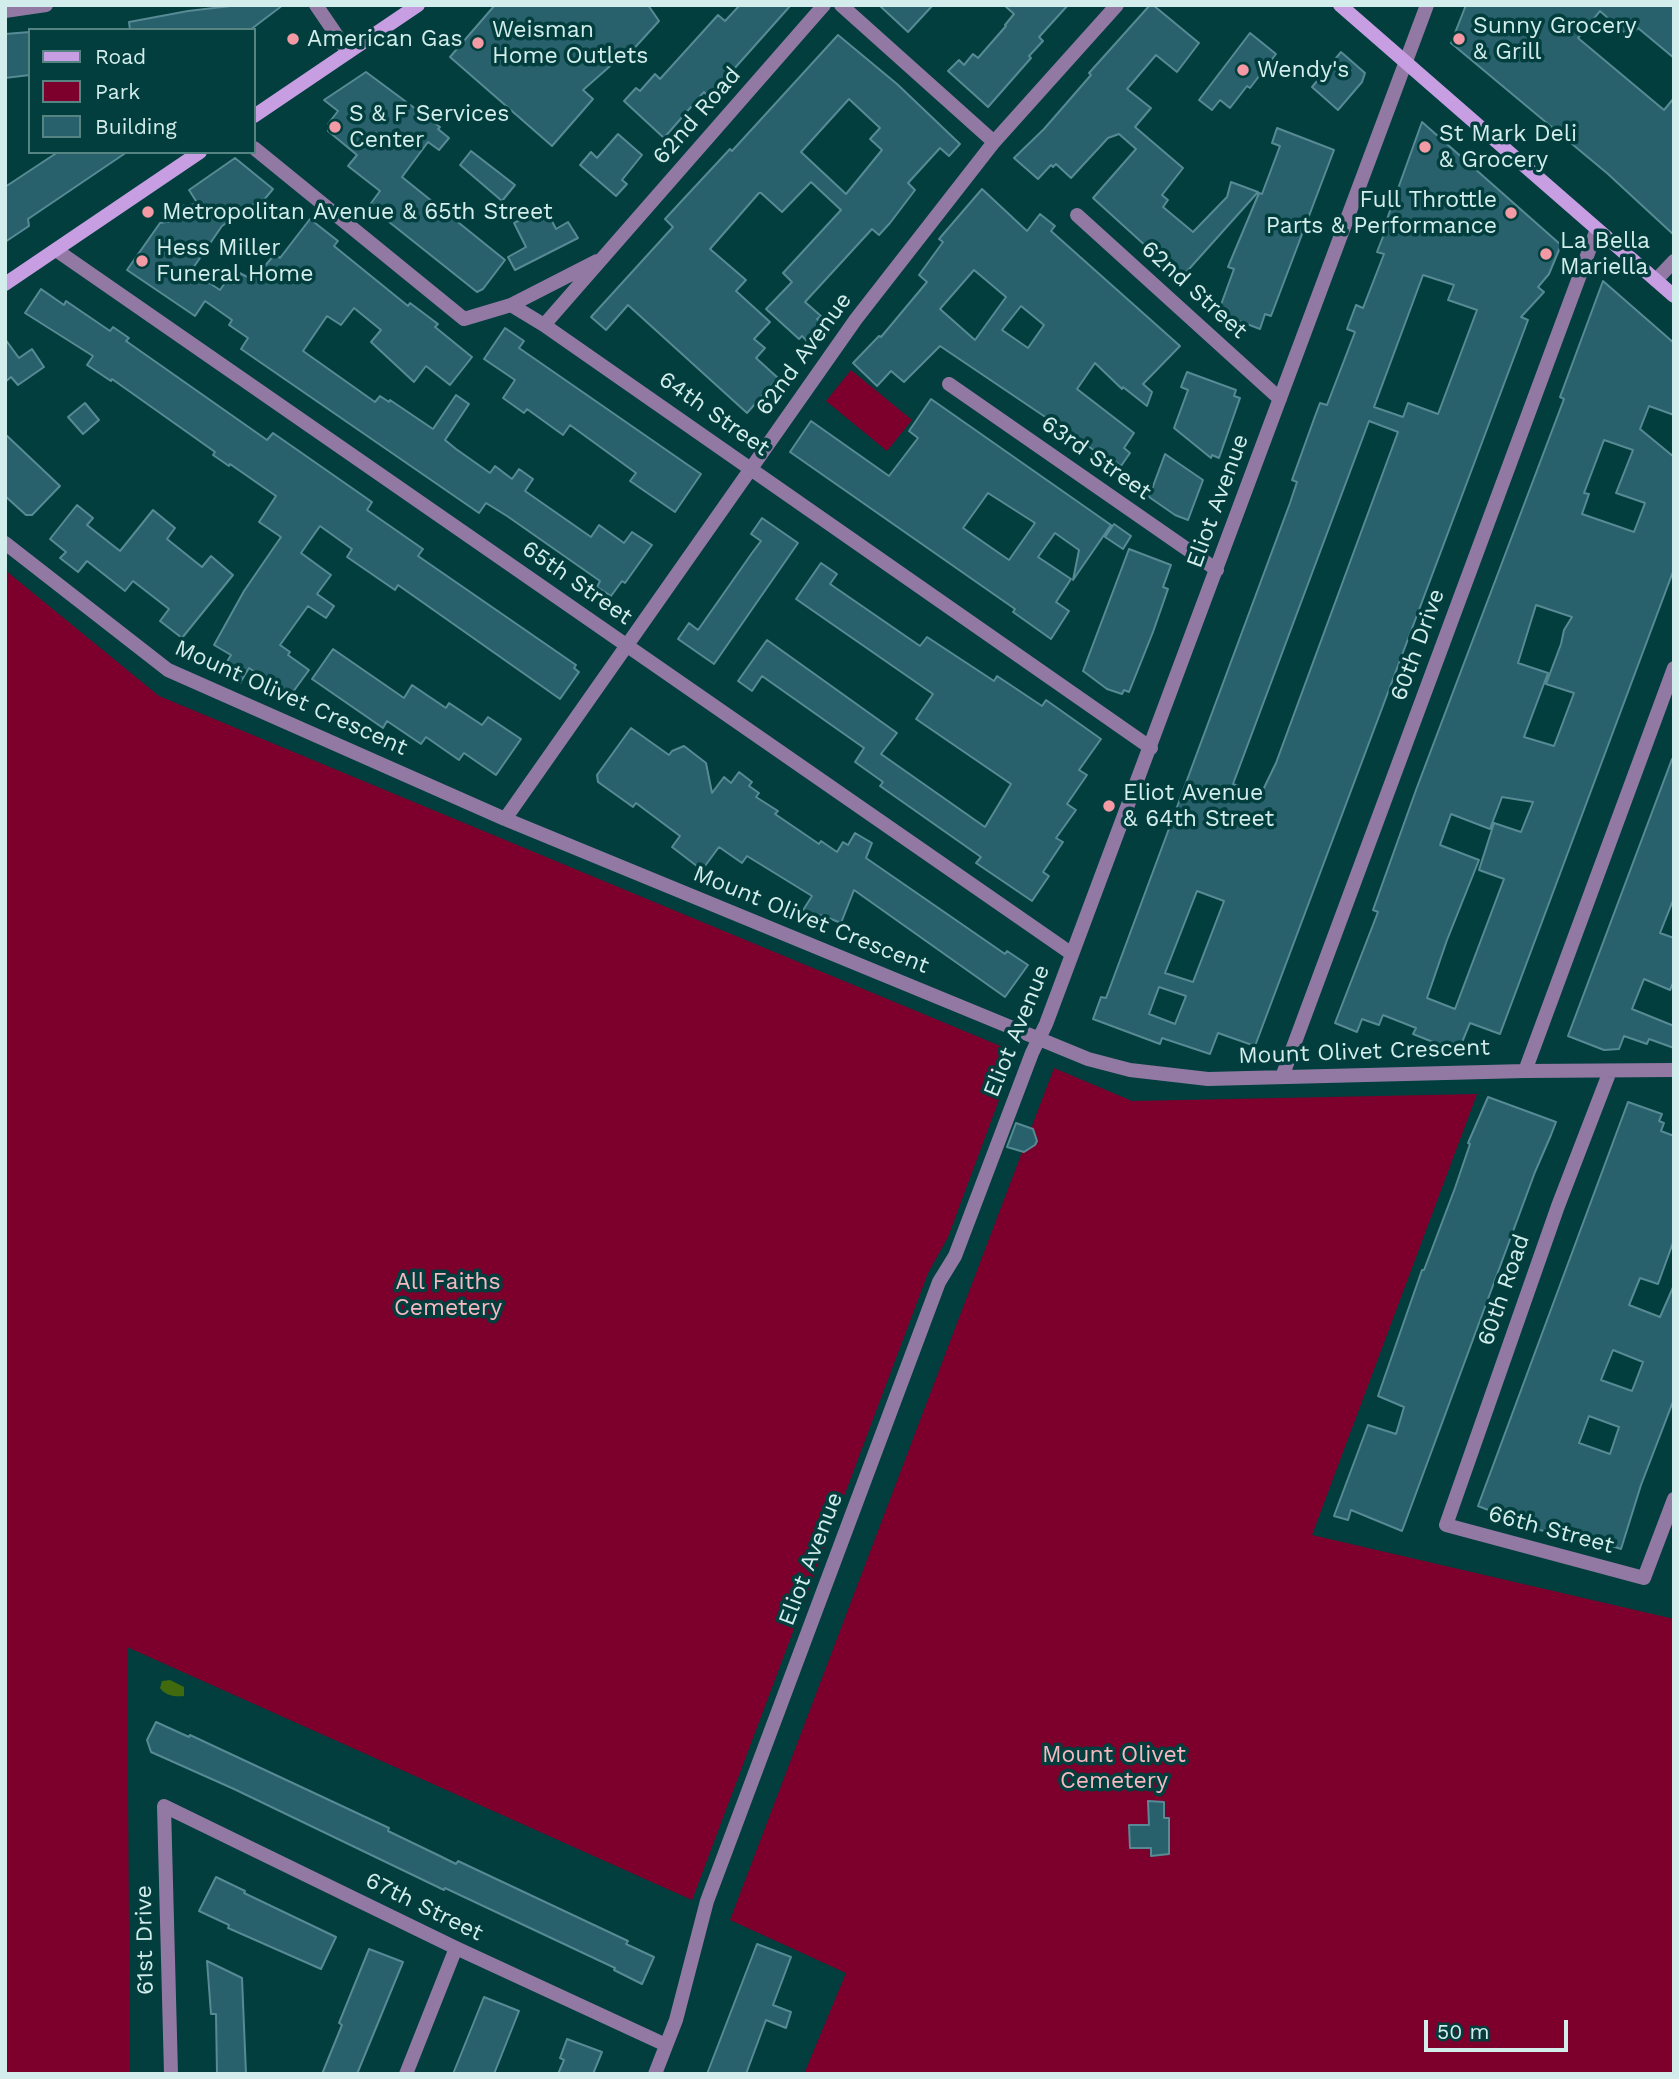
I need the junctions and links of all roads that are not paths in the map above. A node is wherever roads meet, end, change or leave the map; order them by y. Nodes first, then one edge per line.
1 (46, 5) edge
2 (316, 5) edge
3 (418, 5) edge
4 (824, 5) edge
5 (841, 5) edge
6 (1117, 5) edge
7 (1340, 5) edge
8 (1427, 5) edge
9 (5, 11) edge
10 (348, 52) junction
11 (1406, 62) junction
12 (256, 115) edge
13 (994, 142) junction
14 (256, 150) edge
15 (197, 154) edge
16 (1077, 215) dead end
17 (1597, 229) junction
18 (56, 250) junction
19 (605, 257) junction
20 (1674, 261) edge
21 (1656, 280) junction
22 (5, 284) edge
23 (1674, 296) edge
24 (511, 305) junction
25 (544, 325) junction
26 (949, 384) dead end
27 (1280, 399) junction
28 (751, 467) junction
29 (5, 542) edge
30 (1217, 570) junction
31 (626, 645) junction
32 (1674, 668) edge
33 (1151, 748) junction
34 (505, 819) junction
35 (1072, 954) junction
36 (1040, 1040) junction
37 (1674, 1070) edge
38 (1525, 1071) junction
39 (1610, 1071) junction
40 (1282, 1077) junction
41 (1674, 1499) edge
42 (1446, 1525) joint
43 (164, 1806) joint
44 (456, 1948) junction
45 (666, 2045) junction
46 (170, 2074) edge
47 (406, 2074) edge
48 (655, 2074) edge

1 - 9 street
2 - 10 street
3 - 10 main road
4 - 19 street, 62nd Road
5 - 13 street
6 - 13 street, 62nd Avenue
7 - 11 main road
8 - 11 street, Eliot Avenue
10 - 12 main road
11 - 17 main road
11 - 27 street, Eliot Avenue
13 - 28 street, 62nd Avenue
14 - 24 street
15 - 18 main road
16 - 27 street, 62nd Street
17 - 21 main road
17 - 40 street, 60th Drive
18 - 22 main road
18 - 31 street, 65th Street
19 - 24 street, 62nd Road
19 - 25 street, 62nd Road
20 - 21 street
21 - 23 main road
24 - 25 street, 64th Street
25 - 28 street, 64th Street
26 - 30 street, 63rd Street
27 - 30 street, Eliot Avenue
28 - 31 street, 62nd Avenue
28 - 33 street, 64th Street
29 - 34 street, Mount Olivet Crescent
30 - 33 street, Eliot Avenue
31 - 34 street, 62nd Avenue
31 - 35 street, 65th Street
32 - 38 street
33 - 35 street, Eliot Avenue
34 - 36 street, Mount Olivet Crescent
35 - 36 street, Eliot Avenue
36 - 40 street, Mount Olivet Crescent
36 - 45 street, Eliot Avenue
37 - 39 street, Mount Olivet Crescent
38 - 39 street, Mount Olivet Crescent
38 - 40 street, Mount Olivet Crescent
39 - 42 street, 60th Road
41 - 42 street, 66th Street
43 - 44 street, 67th Street
43 - 46 street, 61st Drive
44 - 45 street, 67th Street
44 - 47 street
45 - 48 street, Eliot Avenue

